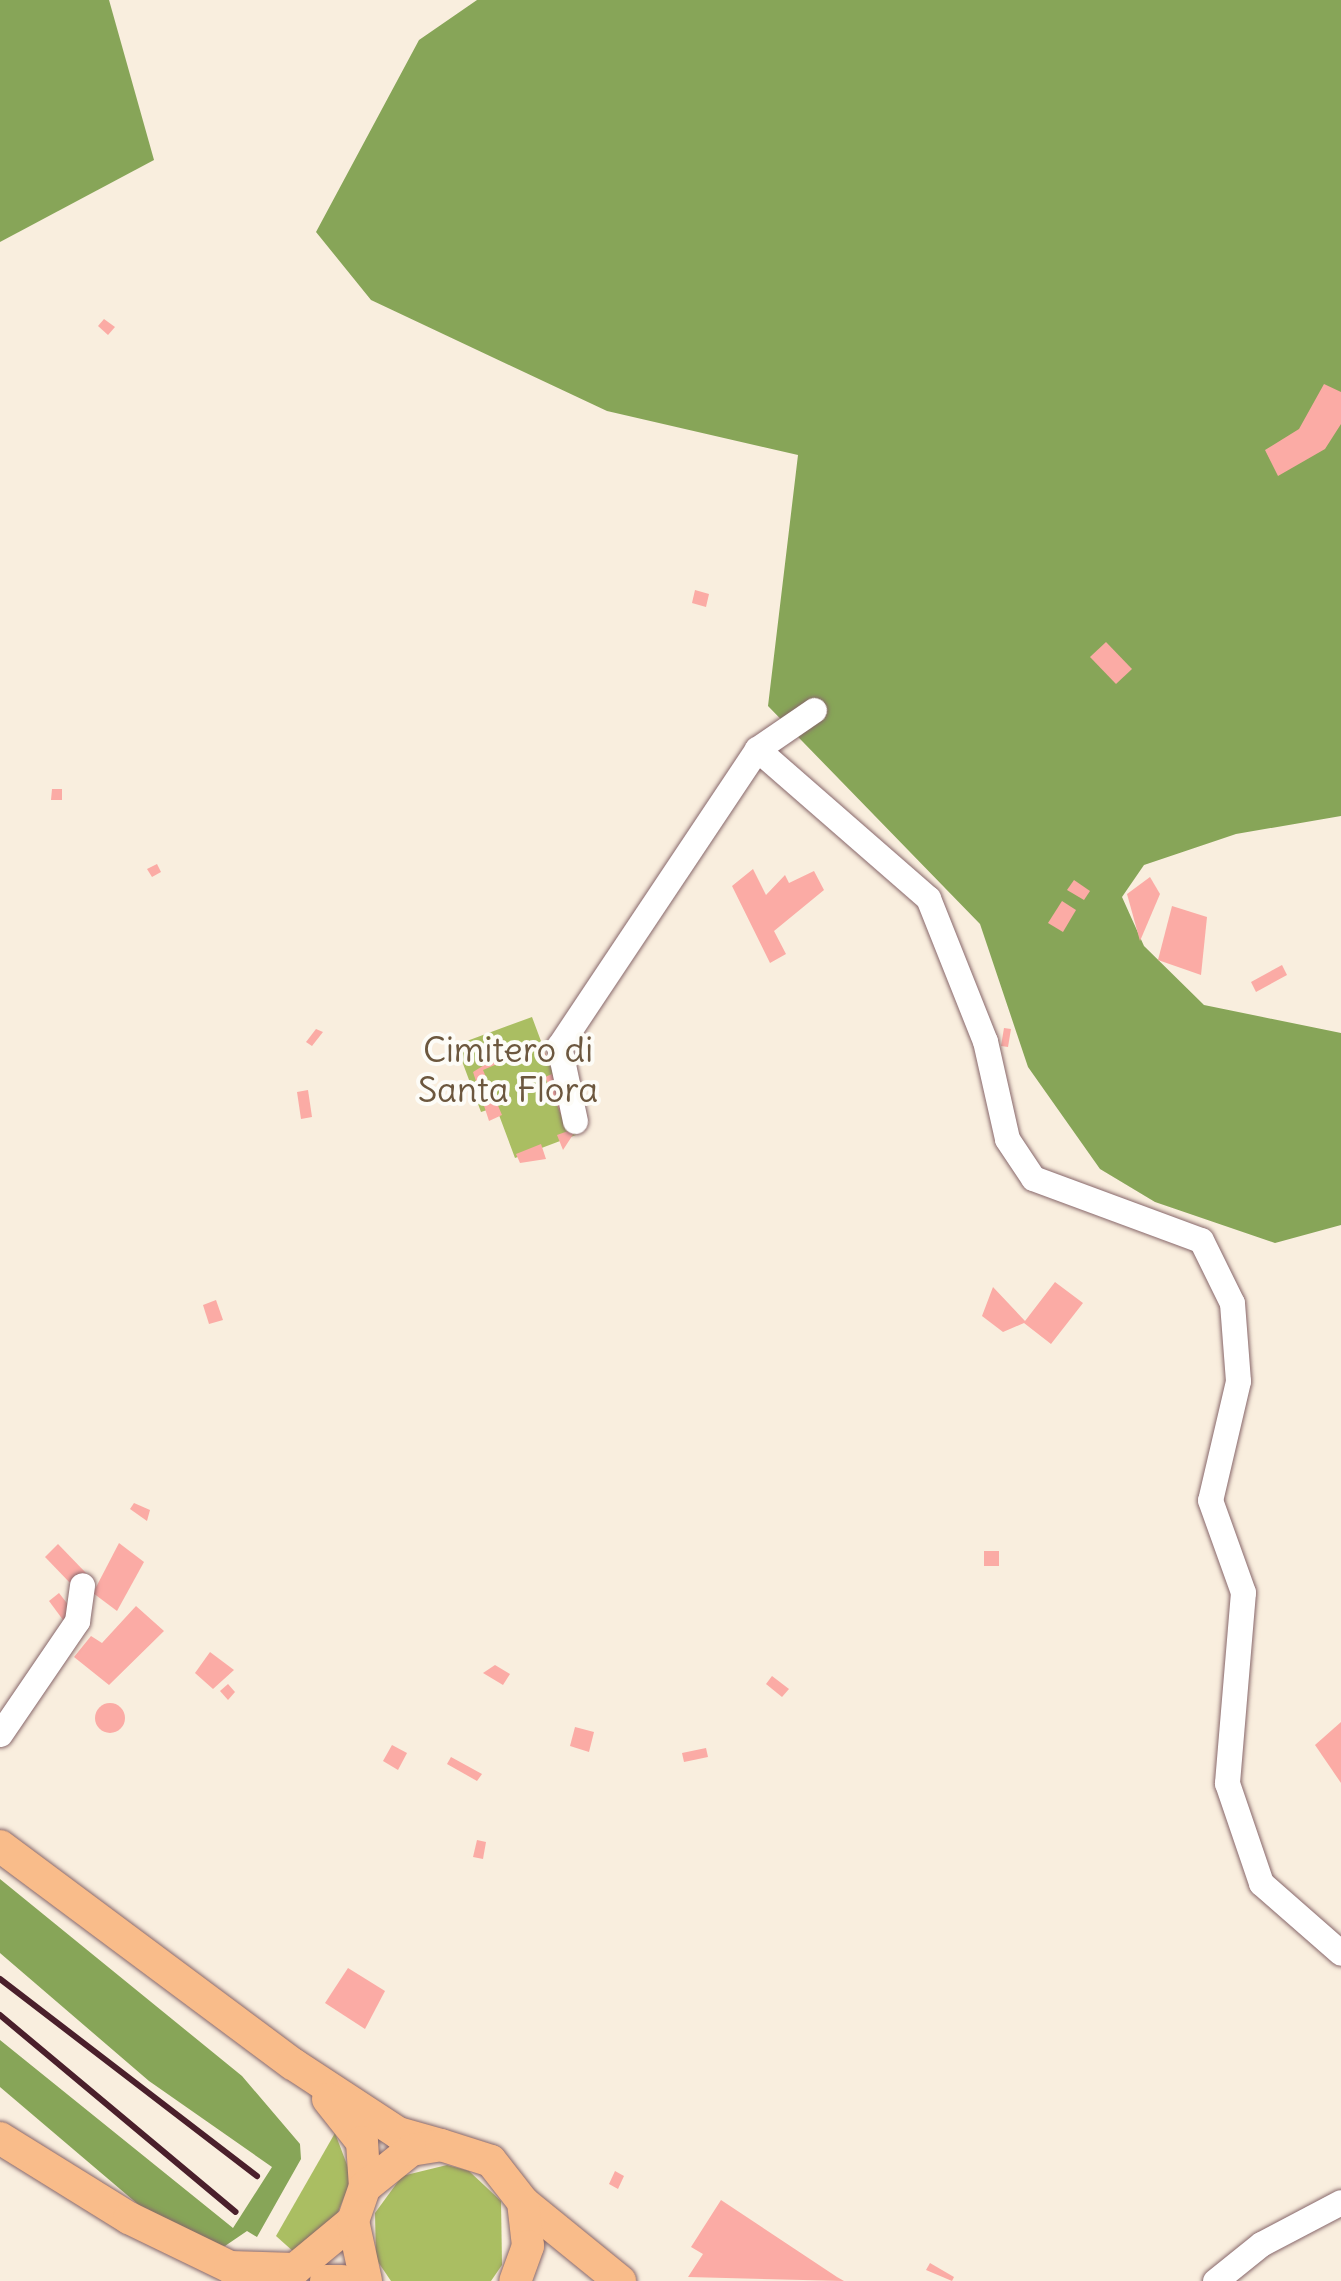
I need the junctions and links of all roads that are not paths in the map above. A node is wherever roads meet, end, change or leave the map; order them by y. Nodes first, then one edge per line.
1 (814, 710) dead end
2 (757, 749) junction
3 (575, 1121) dead end
4 (82, 1586) dead end
5 (0, 1734) edge
6 (0, 1846) edge
7 (1341, 1953) edge
8 (294, 2064) junction
9 (0, 2138) edge
10 (441, 2145) junction
11 (0, 2159) edge
12 (365, 2187) junction
13 (523, 2202) junction
14 (1341, 2202) edge
15 (352, 2221) junction
16 (208, 2281) edge
17 (326, 2281) edge
18 (342, 2281) edge
19 (366, 2281) edge
20 (515, 2281) edge
21 (620, 2281) edge
22 (1215, 2281) edge

1 - 2 street
2 - 3 street
2 - 7 street
4 - 5 street
6 - 8 main road
8 - 10 main road
8 - 12 main road
9 - 15 main road
10 - 12 main road
10 - 13 main road
11 - 16 main road
12 - 15 main road
13 - 20 main road
13 - 21 main road
14 - 22 street
15 - 19 main road
17 - 18 main road

